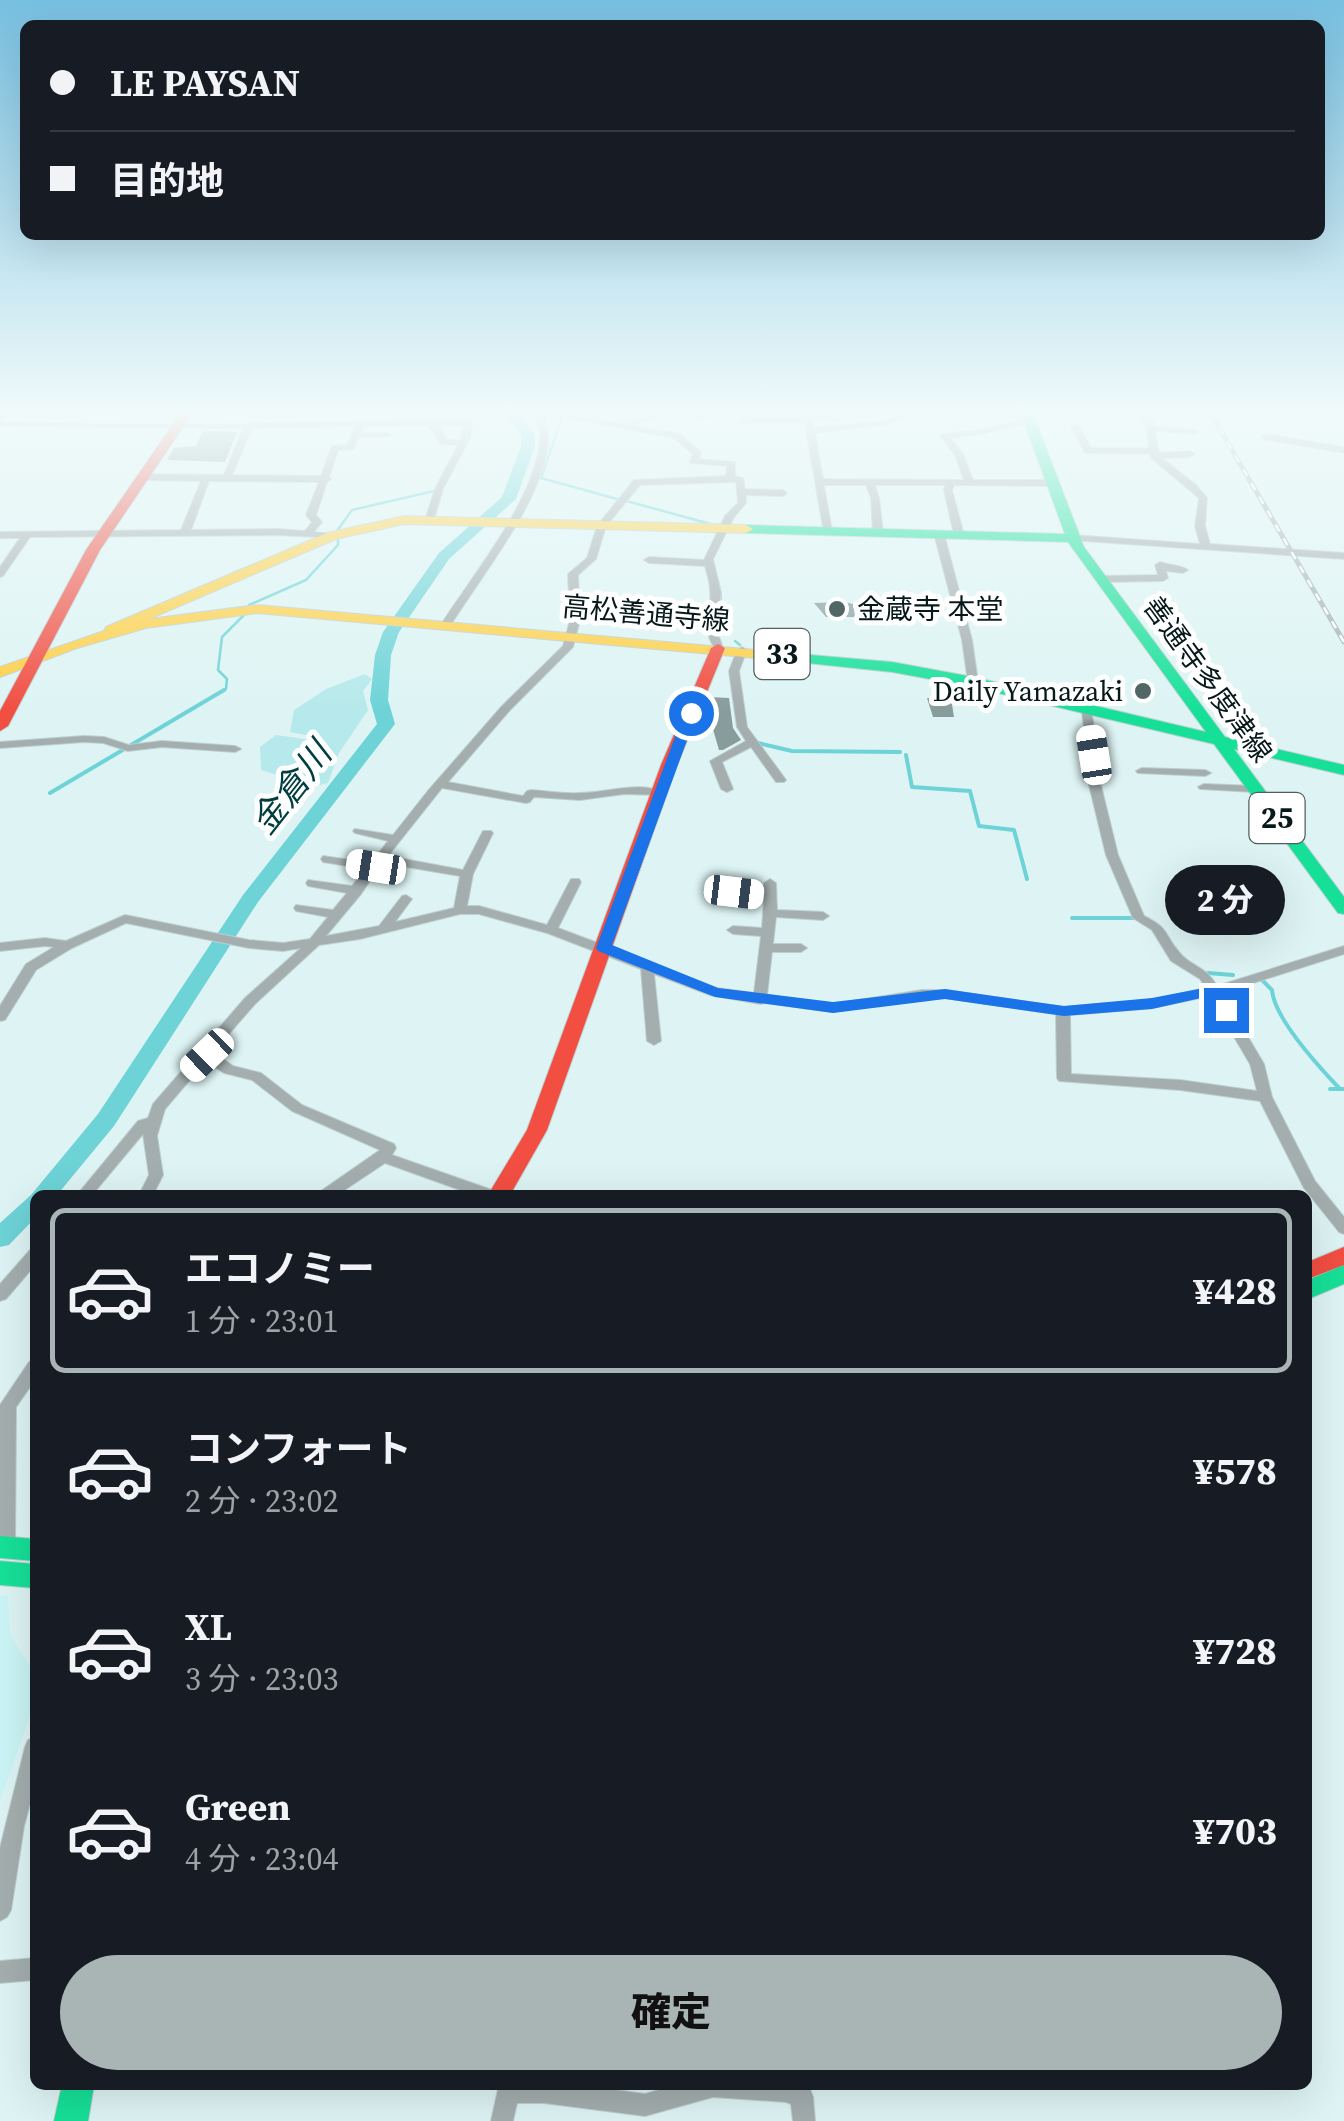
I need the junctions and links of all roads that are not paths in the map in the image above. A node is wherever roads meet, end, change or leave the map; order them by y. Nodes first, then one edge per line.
1 (112, 513) edge
2 (113, 513) edge
3 (193, 513) edge
4 (312, 513) edge
5 (432, 513) edge
6 (516, 513) edge
7 (615, 513) edge
8 (735, 513) edge
9 (824, 513) edge
10 (873, 513) edge
11 (949, 513) edge
12 (1062, 513) edge
13 (1204, 513) edge
14 (430, 520) junction
15 (511, 523) junction
16 (602, 526) junction
17 (723, 529) junction
18 (827, 532) junction
19 (185, 533) junction
20 (878, 533) junction
21 (308, 534) junction
22 (0, 535) edge
23 (949, 535) junction
24 (26, 536) junction
25 (96, 536) junction
26 (332, 536) junction
27 (1072, 538) junction
28 (1206, 547) junction
29 (1344, 556) edge
30 (649, 560) dead end
31 (708, 563) junction
32 (1183, 570) dead end
33 (0, 574) edge
34 (1100, 579) junction
35 (158, 614) junction
36 (446, 622) junction
37 (47, 634) junction
38 (573, 634) junction
39 (72, 643) junction
40 (718, 648) junction
41 (742, 650) junction
42 (9, 679) edge
43 (973, 682) junction
44 (1087, 713) dead end
45 (0, 726) edge
46 (1207, 730) junction
47 (750, 743) junction
48 (0, 746) edge
49 (235, 749) dead end
50 (1235, 762) junction
51 (1318, 765) junction
52 (1344, 770) edge
53 (1142, 771) dead end
54 (780, 780) dead end
55 (440, 784) junction
56 (726, 789) dead end
57 (1254, 789) junction
58 (659, 792) junction
59 (359, 831) dead end
60 (487, 833) dead end
61 (396, 838) junction
62 (327, 859) dead end
63 (379, 863) junction
64 (467, 874) junction
65 (574, 882) dead end
66 (312, 883) dead end
67 (358, 891) junction
68 (734, 892) dead end
69 (406, 900) dead end
70 (300, 908) dead end
71 (1344, 908) edge
72 (460, 910) junction
73 (771, 914) junction
74 (338, 915) junction
75 (823, 916) dead end
76 (384, 928) junction
77 (551, 930) junction
78 (733, 930) dead end
79 (768, 932) junction
80 (314, 944) junction
81 (67, 945) junction
82 (0, 946) edge
83 (603, 948) junction
84 (766, 948) junction
85 (801, 948) dead end
86 (1344, 950) edge
87 (647, 966) junction
88 (1214, 990) junction
89 (760, 1000) junction
90 (1064, 1011) junction
91 (0, 1016) edge
92 (654, 1040) dead end
93 (207, 1055) junction
94 (1266, 1097) junction
95 (152, 1122) junction
96 (383, 1156) junction
97 (88, 1190) edge
98 (148, 1190) edge
99 (333, 1190) edge
100 (476, 1190) edge
101 (502, 1190) edge
102 (1344, 1228) edge
103 (1344, 1238) edge
104 (1312, 1252) edge
105 (1344, 1255) edge
106 (30, 1260) edge
107 (1312, 1269) edge
108 (1344, 1274) edge
109 (1312, 1288) edge
110 (1344, 1293) edge
111 (0, 1295) edge
112 (1312, 1307) edge
113 (30, 1374) edge
114 (3, 1547) edge
115 (30, 1550) edge
116 (0, 1573) edge
117 (30, 1576) edge
118 (30, 1767) edge
119 (0, 1910) edge
120 (30, 1969) edge
121 (0, 1972) edge
122 (77, 2090) edge
123 (510, 2090) edge
124 (521, 2090) edge
125 (699, 2090) edge
126 (771, 2090) edge
127 (71, 2121) edge
128 (502, 2121) edge
129 (804, 2121) edge

1 - 25 main road
2 - 25 main road
3 - 19 street
4 - 21 street
5 - 14 street
6 - 15 street
7 - 16 street
8 - 17 street
9 - 18 street
10 - 20 street
11 - 23 street
12 - 27 main road, 善通寺多度津線 / 25
13 - 28 street
14 - 15 main road
14 - 26 main road
15 - 16 main road
15 - 36 street
16 - 17 main road
16 - 38 street
17 - 18 main road
17 - 31 street
18 - 20 main road
19 - 21 street
19 - 25 street
20 - 23 main road
21 - 26 street
22 - 24 street
23 - 27 main road
23 - 43 street
24 - 25 street
24 - 33 street
25 - 37 main road
25 - 42 main road
26 - 35 main road
27 - 28 street
27 - 34 main road, 善通寺多度津線 / 25
28 - 29 street
30 - 31 street
31 - 40 street
32 - 34 street
34 - 46 main road, 善通寺多度津線 / 25
35 - 36 main road, 高松善通寺線 / 33
35 - 39 main road, 高松善通寺線 / 33
36 - 38 main road, 高松善通寺線 / 33
37 - 39 main road
37 - 42 main road
38 - 40 main road, 高松善通寺線 / 33
38 - 55 street
39 - 42 main road, 高松善通寺線 / 33
40 - 41 main road, 高松善通寺線 / 33
40 - 58 main road
41 - 43 main road, 高松善通寺線 / 33
41 - 47 street
42 - 45 main road
43 - 46 main road, 高松善通寺線 / 33
44 - 88 street
46 - 50 main road, 善通寺多度津線 / 25
46 - 51 main road, 高松善通寺線 / 33
47 - 54 street
47 - 56 street
48 - 49 street
50 - 51 main road
50 - 57 main road, 善通寺多度津線 / 25
51 - 52 main road, 高松善通寺線 / 33
53 - 57 street
55 - 58 street
55 - 61 street
57 - 71 main road, 善通寺多度津線 / 25
58 - 83 main road
59 - 61 street
60 - 64 street
61 - 63 street
62 - 63 street
63 - 64 street
63 - 67 street
64 - 72 street
65 - 77 street
66 - 67 street
67 - 74 street
68 - 73 street
69 - 76 street
70 - 74 street
72 - 76 street
72 - 77 street
73 - 75 street
73 - 79 street
74 - 80 street
76 - 80 street
77 - 83 street
78 - 79 street
79 - 84 street
80 - 81 street
80 - 93 street
81 - 82 street
81 - 91 street
83 - 87 street
83 - 101 main road
84 - 85 street
84 - 89 street
86 - 88 street
87 - 89 street
87 - 92 street
88 - 90 street
88 - 94 street
89 - 90 street
90 - 94 street
93 - 95 street
93 - 96 street
94 - 102 street
95 - 97 street
95 - 98 street
96 - 99 street
96 - 100 street
103 - 104 main road
105 - 107 main road
106 - 111 street
108 - 109 main road
110 - 112 main road
113 - 114 street
114 - 115 main road
116 - 117 main road
118 - 119 street
120 - 121 street
122 - 127 main road
123 - 128 street
124 - 125 street
126 - 129 street

